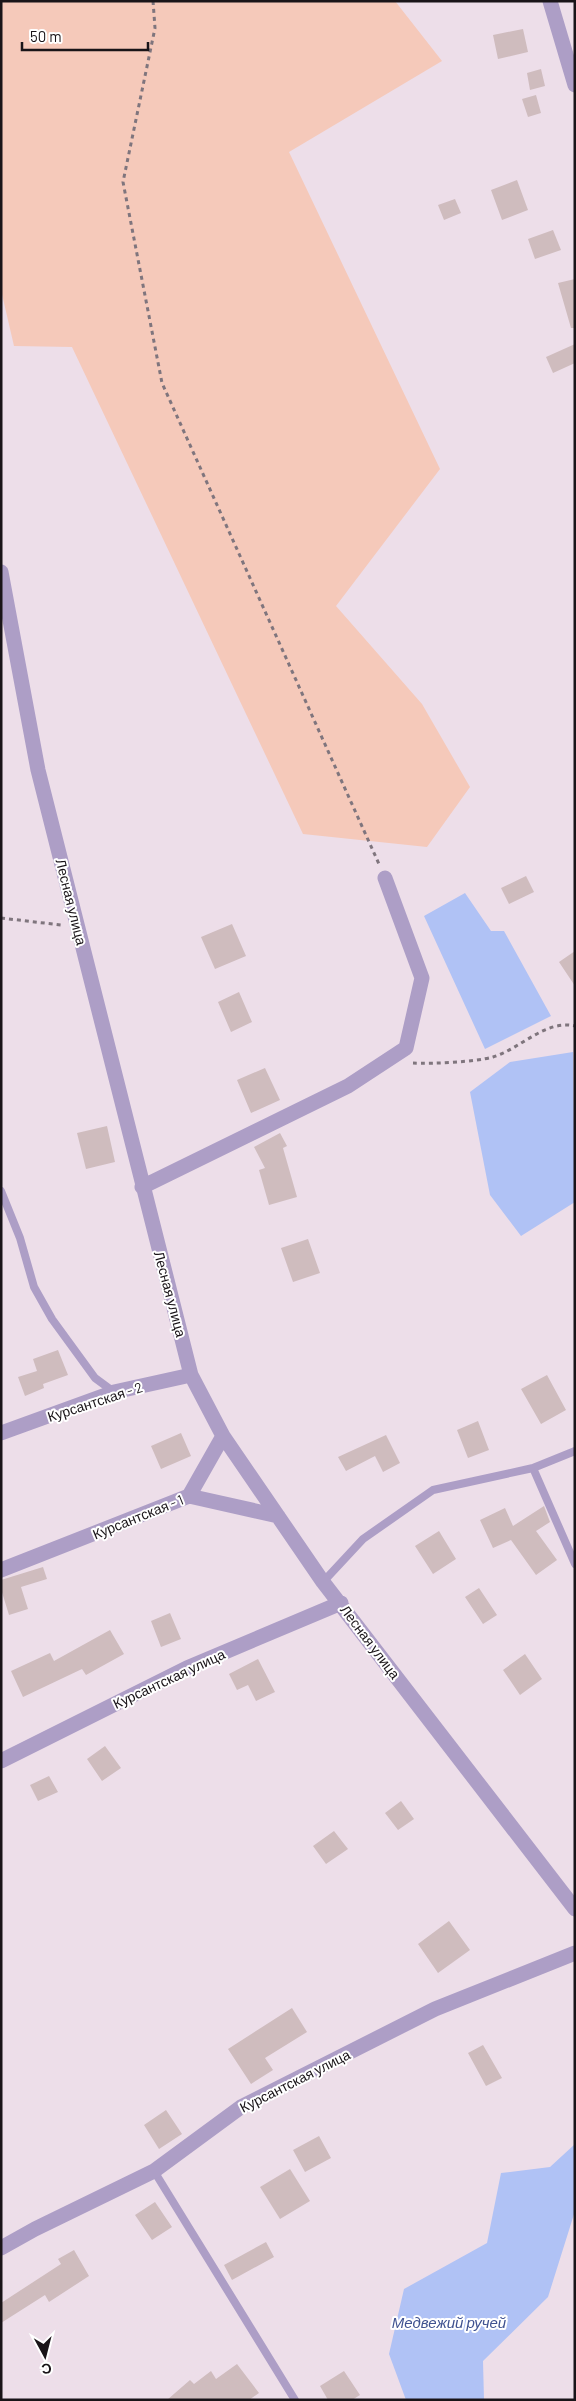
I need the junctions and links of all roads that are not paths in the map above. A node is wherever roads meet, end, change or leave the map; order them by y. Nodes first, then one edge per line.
1 (550, 1) edge
2 (575, 86) edge
3 (1, 572) edge
4 (385, 878) road end
5 (142, 1186) junction
6 (1, 1191) edge
7 (191, 1375) junction
8 (114, 1392) junction
9 (1, 1433) edge
10 (223, 1436) junction
11 (575, 1451) edge
12 (533, 1468) junction
13 (189, 1496) junction
14 (278, 1516) junction
15 (575, 1564) edge
16 (1, 1570) edge
17 (323, 1582) junction
18 (341, 1603) junction
19 (1, 1761) edge
20 (575, 1909) edge
21 (575, 1952) edge
22 (154, 2171) junction
23 (1, 2248) edge
24 (295, 2400) edge

1 - 2 street
3 - 5 street, Лесная улица
4 - 5 street
5 - 7 street, Лесная улица
6 - 8 lane
7 - 8 street, Курсантская - 2
7 - 10 street, Лесная улица
8 - 9 street, Курсантская - 2
10 - 13 street
10 - 14 street, Лесная улица
11 - 12 lane
12 - 15 lane
12 - 17 lane
13 - 14 street, Курсантская - 1
13 - 16 street, Курсантская - 1
14 - 17 street, Лесная улица
17 - 18 street, Лесная улица
18 - 19 street, Курсантская улица
18 - 20 street, Лесная улица
21 - 22 street, Курсантская улица
22 - 23 street, Курсантская улица
22 - 24 lane

